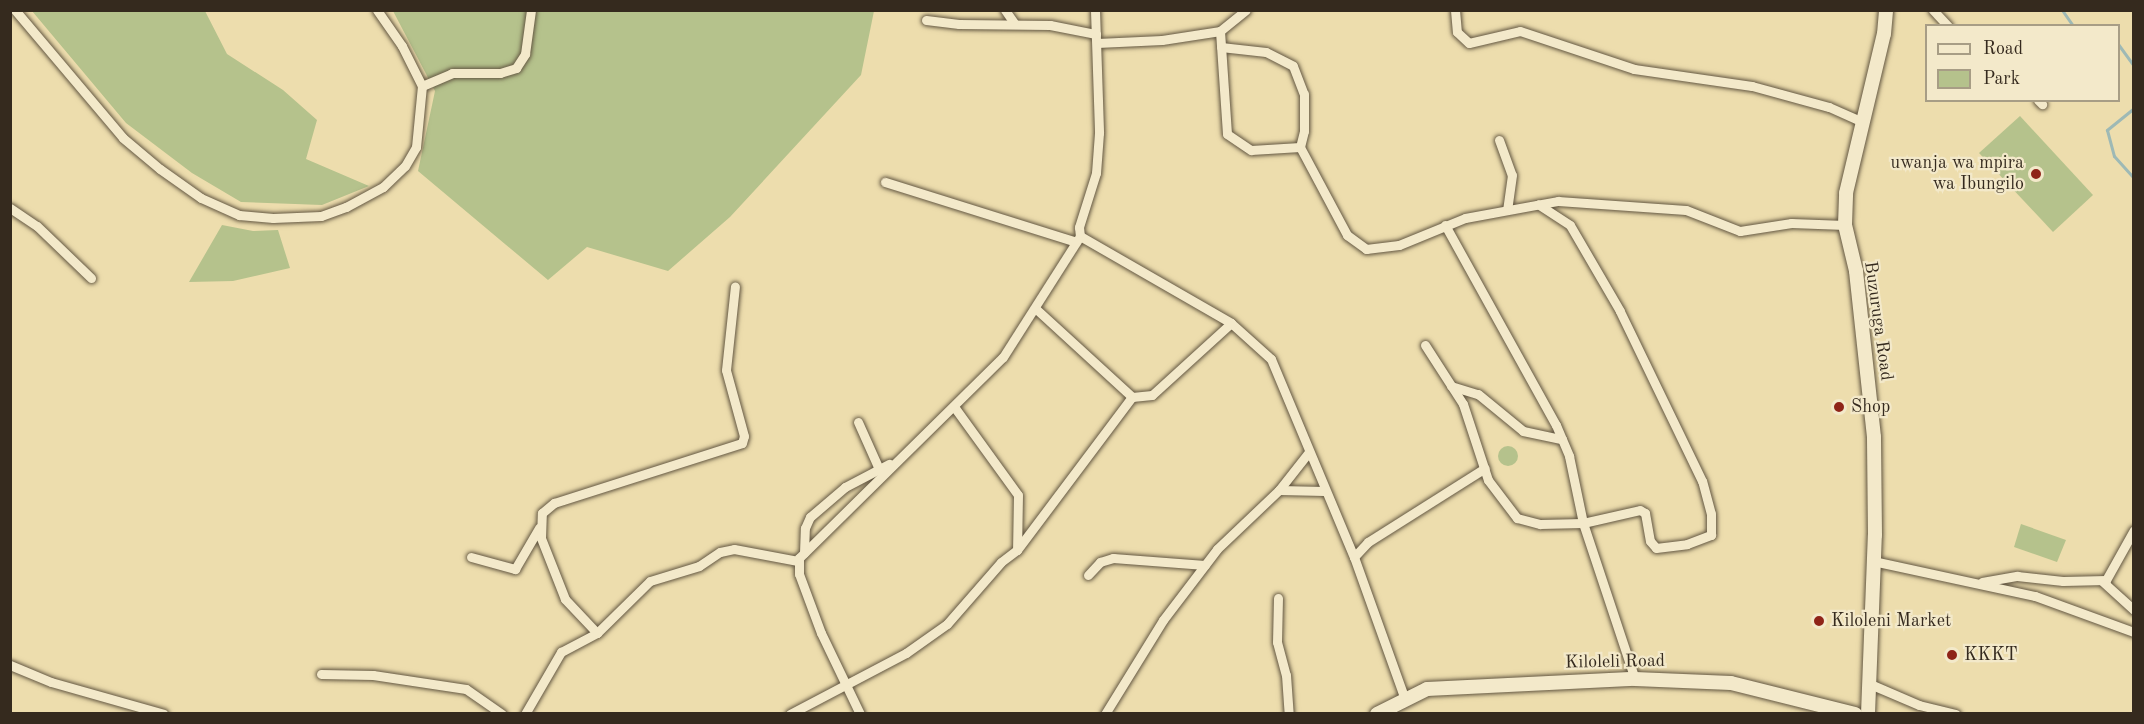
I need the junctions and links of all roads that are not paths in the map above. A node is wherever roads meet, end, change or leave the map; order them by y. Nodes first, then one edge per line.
1 (15, 10) edge
2 (377, 10) edge
3 (531, 10) edge
4 (1005, 10) edge
5 (1095, 10) edge
6 (1246, 10) edge
7 (1455, 10) edge
8 (1886, 10) edge
9 (1932, 10) edge
10 (926, 20) dead end
11 (1014, 23) junction
12 (1946, 24) edge
13 (1220, 31) junction
14 (1096, 38) junction
15 (1221, 47) junction
16 (422, 86) junction
17 (1862, 122) junction
18 (1499, 140) dead end
19 (1300, 147) junction
20 (885, 182) dead end
21 (1538, 204) junction
22 (10, 208) edge
23 (1507, 209) junction
24 (1445, 225) junction
25 (1845, 225) junction
26 (1078, 239) junction
27 (91, 278) dead end
28 (735, 286) dead end
29 (1035, 308) junction
30 (1231, 322) junction
31 (1425, 345) dead end
32 (1451, 386) junction
33 (1132, 397) junction
34 (955, 408) junction
35 (858, 422) dead end
36 (1562, 439) junction
37 (1310, 452) junction
38 (893, 462) junction
39 (1485, 468) junction
40 (879, 469) junction
41 (1279, 490) junction
42 (1324, 491) junction
43 (1583, 523) junction
44 (539, 528) junction
45 (2133, 530) edge
46 (1017, 550) junction
47 (471, 557) dead end
48 (801, 557) junction
49 (1354, 557) junction
50 (1873, 561) junction
51 (1205, 565) junction
52 (1088, 574) dead end
53 (2102, 581) junction
54 (1980, 582) junction
55 (1278, 598) dead end
56 (2133, 610) edge
57 (2133, 632) edge
58 (597, 633) junction
59 (10, 665) edge
60 (321, 674) dead end
61 (1635, 678) junction
62 (847, 682) junction
63 (1870, 684) junction
64 (1404, 697) junction
65 (1291, 711) edge
66 (164, 714) edge
67 (502, 714) edge
68 (525, 714) edge
69 (789, 714) edge
70 (860, 714) edge
71 (1105, 714) edge
72 (1377, 714) edge
73 (1855, 714) edge
74 (1868, 714) edge
75 (1956, 714) edge

1 - 16 street
2 - 16 street
3 - 16 street
4 - 11 street
5 - 14 street
6 - 13 street
7 - 17 street
8 - 17 main road, Buzuruga Road
9 - 12 street
10 - 11 street
11 - 14 street
13 - 14 street
13 - 15 street
14 - 26 street
15 - 19 street
15 - 19 street
17 - 25 main road, Buzuruga Road
18 - 23 street
19 - 24 street
20 - 26 street
21 - 23 street
21 - 25 street
21 - 43 street
22 - 27 street
23 - 24 street
24 - 36 street
25 - 50 main road, Buzuruga Road
26 - 29 street
26 - 30 street
28 - 44 street
29 - 33 street
29 - 34 street
30 - 33 street
30 - 37 street
31 - 32 street
32 - 36 street
32 - 39 street
33 - 46 street
34 - 38 street
34 - 46 street
35 - 40 street
36 - 43 street
37 - 41 street
37 - 42 street
38 - 40 street
38 - 48 street
39 - 43 street
39 - 49 street
40 - 48 street
41 - 42 street
41 - 51 street
42 - 49 street
43 - 61 street
44 - 47 street
44 - 58 street
45 - 53 street
46 - 62 street
48 - 58 street
48 - 62 street
49 - 64 street
50 - 54 street
50 - 63 main road, Buzuruga Road
51 - 52 street
51 - 71 street
53 - 54 street
53 - 56 street
54 - 57 street
55 - 65 street
58 - 68 street
59 - 66 street
60 - 67 street
61 - 64 main road, Kiloleli Road
61 - 73 main road, Kiloleli Road
62 - 69 street
62 - 70 street
63 - 74 main road, Buzuruga Road
63 - 75 street
64 - 72 main road, Kiloleli Road

